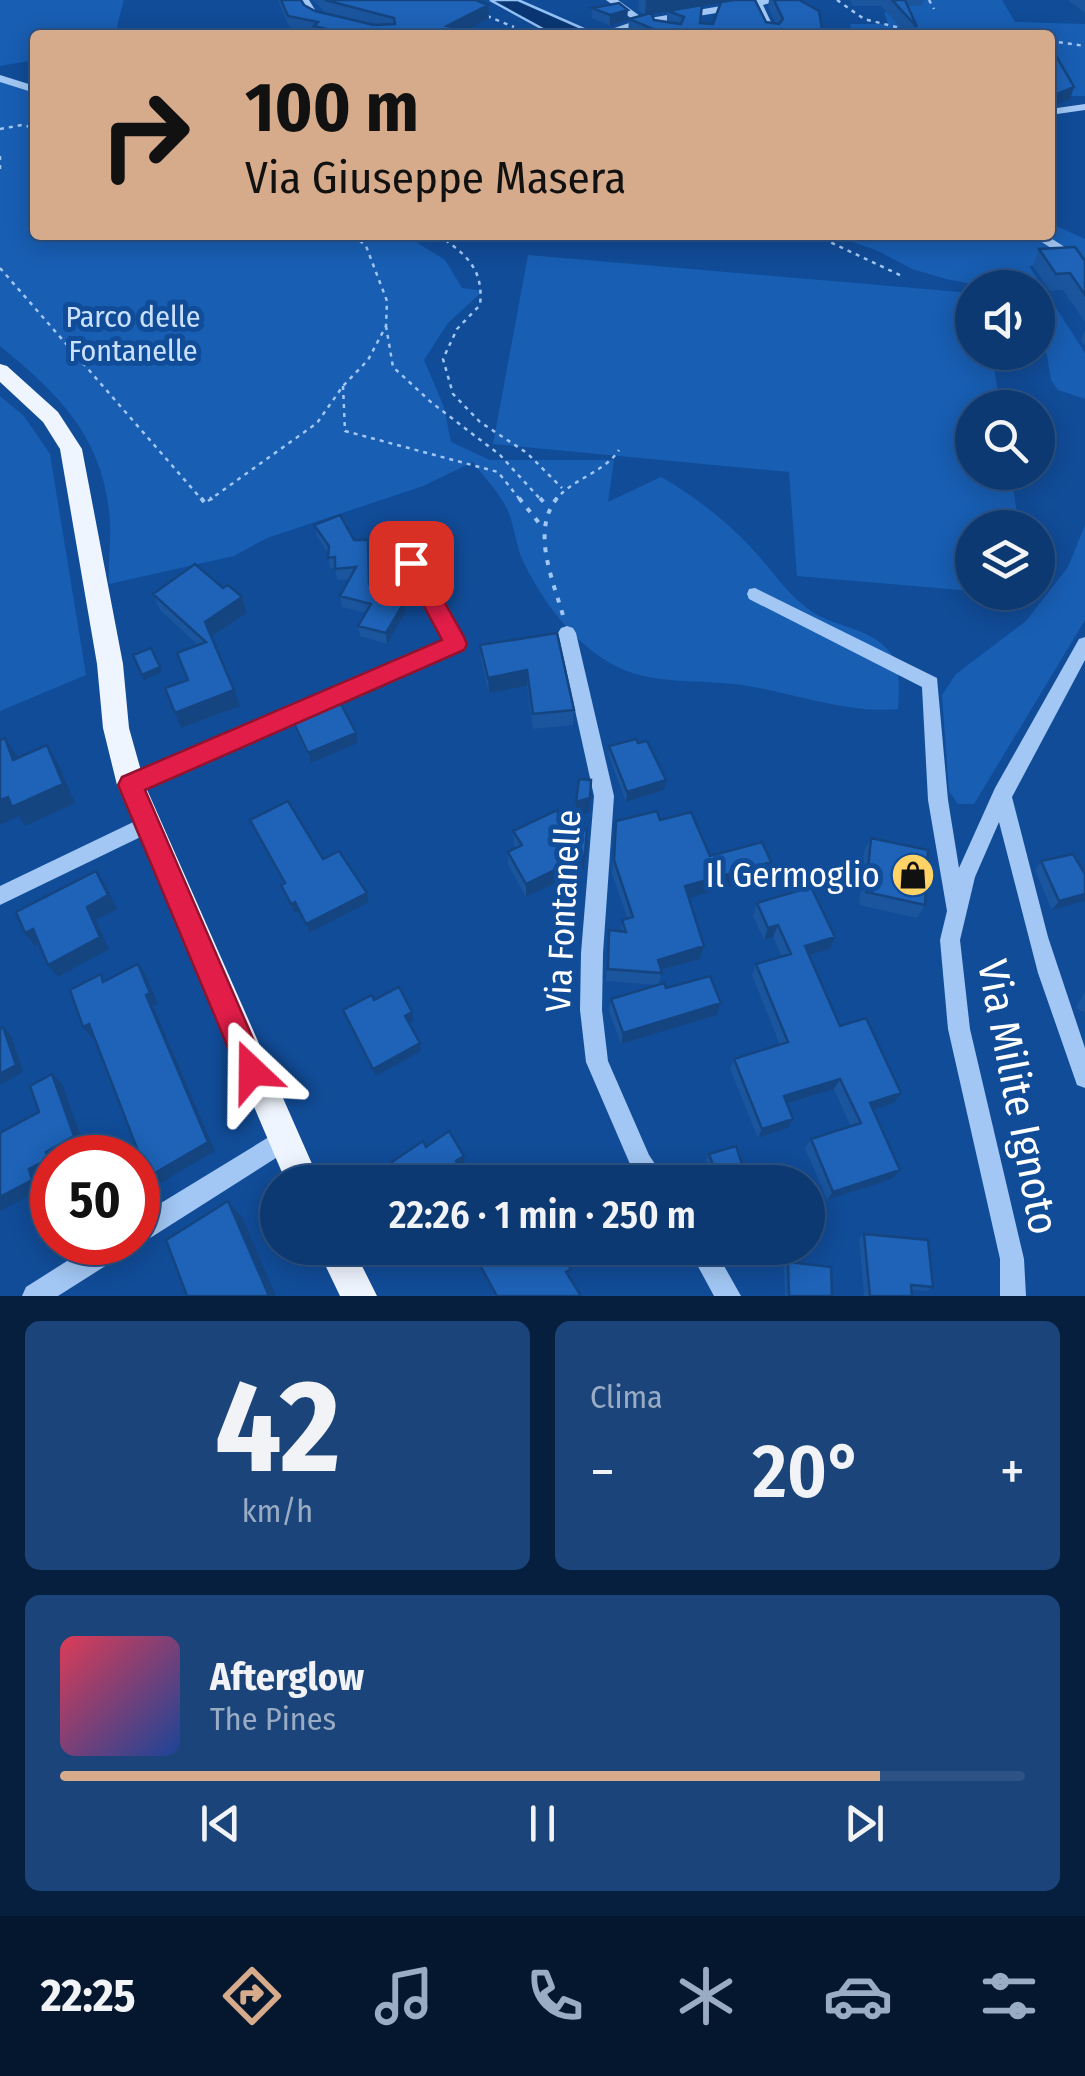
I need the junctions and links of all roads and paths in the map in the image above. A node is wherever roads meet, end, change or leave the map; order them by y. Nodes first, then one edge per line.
1 (304, 0) edge
2 (611, 0) edge
3 (775, 0) edge
4 (838, 0) edge
5 (929, 0) edge
6 (757, 3) junction
7 (934, 9) dead end
8 (711, 11) junction
9 (480, 13) edge
10 (643, 22) junction
11 (339, 23) edge
12 (514, 26) dead end
13 (616, 30) edge
14 (707, 30) edge
15 (770, 30) edge
16 (916, 30) edge
17 (1055, 42) edge
18 (1085, 46) edge
19 (0, 78) edge
20 (30, 88) edge
21 (1085, 107) edge
22 (1055, 111) edge
23 (30, 127) edge
24 (0, 130) edge
25 (0, 156) edge
26 (0, 173) edge
27 (359, 240) edge
28 (446, 240) edge
29 (826, 240) edge
30 (1046, 240) edge
31 (1085, 266) edge
32 (0, 268) edge
33 (902, 276) dead end
34 (386, 326) junction
35 (0, 371) edge
36 (343, 386) junction
37 (619, 450) dead end
38 (562, 488) junction
39 (547, 506) junction
40 (543, 528) junction
41 (411, 563) dead end
42 (755, 594) dead end
43 (567, 633) joint
44 (1085, 644) edge
45 (131, 785) junction
46 (1002, 794) junction
47 (148, 824) junction
48 (0, 896) edge
49 (955, 909) junction
50 (1085, 1077) edge
51 (282, 1142) junction
52 (294, 1165) edge
53 (643, 1165) edge
54 (160, 1217) edge
55 (84, 1265) edge
56 (344, 1265) edge
57 (710, 1265) edge
58 (35, 1296) edge
59 (359, 1296) edge
60 (728, 1296) edge
61 (1013, 1296) edge

1 - 11 street
2 - 10 street
3 - 6 street
4 - 16 path
5 - 7 path
6 - 8 street
6 - 15 street
8 - 10 street
8 - 14 street
9 - 12 path
10 - 13 street
17 - 18 path
19 - 20 street
21 - 22 street
23 - 24 path
25 - 26 path
27 - 34 path
28 - 38 path
29 - 33 path
30 - 31 street
32 - 36 path
34 - 36 path
34 - 39 path
35 - 45 main road
36 - 40 path
37 - 38 path
38 - 39 path
39 - 40 path
40 - 43 path
41 - 45 street
42 - 49 street
43 - 53 street, Via Fontanelle
44 - 46 street, Via Milite Ignoto
45 - 47 main road
46 - 49 street, Via Milite Ignoto
46 - 50 street
47 - 48 street
47 - 51 main road
49 - 61 street, Via Milite Ignoto
51 - 52 main road
51 - 54 street
55 - 58 street
56 - 59 main road
57 - 60 street

